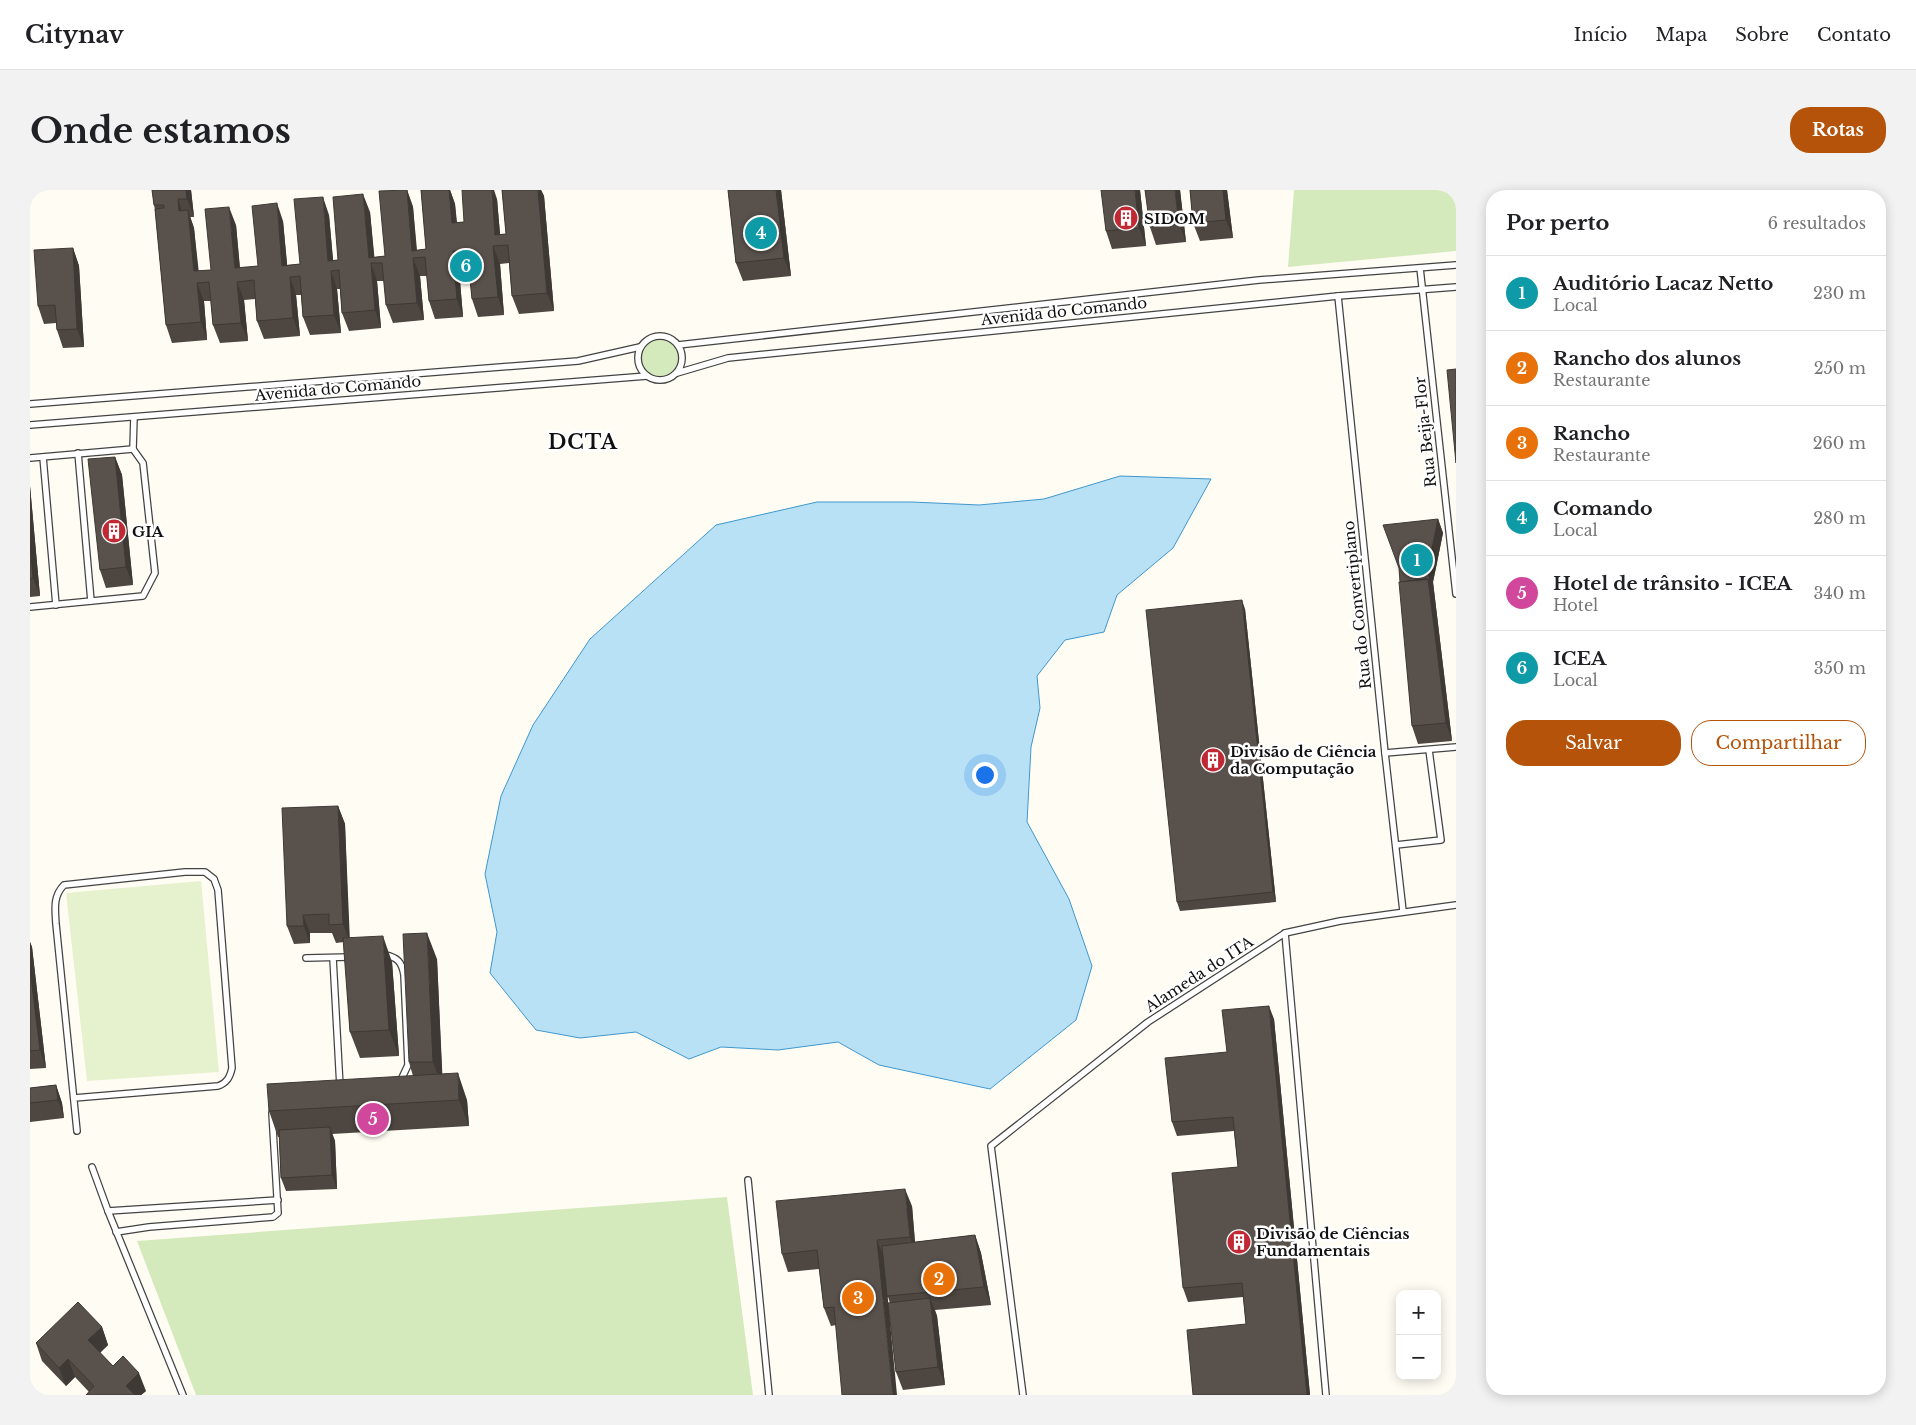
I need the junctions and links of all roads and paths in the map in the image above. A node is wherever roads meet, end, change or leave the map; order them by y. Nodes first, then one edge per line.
1 (1456, 265) edge
2 (1420, 268) junction
3 (1456, 287) edge
4 (1422, 290) junction
5 (1338, 296) junction
6 (678, 345) junction
7 (640, 347) junction
8 (677, 373) junction
9 (647, 376) junction
10 (30, 404) edge
11 (134, 417) junction
12 (30, 425) edge
13 (132, 449) junction
14 (78, 453) junction
15 (43, 457) junction
16 (30, 458) edge
17 (1456, 594) edge
18 (91, 601) junction
19 (56, 604) junction
20 (30, 607) edge
21 (1456, 747) edge
22 (1429, 750) junction
23 (1385, 753) junction
24 (1396, 845) junction
25 (1456, 906) edge
26 (1403, 911) junction
27 (1285, 933) junction
28 (382, 955) edge
29 (352, 956) edge
30 (306, 958) dead end
31 (333, 958) junction
32 (397, 1085) edge
33 (350, 1090) edge
34 (340, 1092) junction
35 (332, 1093) edge
36 (74, 1098) junction
37 (274, 1106) edge
38 (77, 1132) dead end
39 (92, 1166) dead end
40 (748, 1180) dead end
41 (278, 1200) junction
42 (108, 1211) junction
43 (116, 1232) junction
44 (182, 1392) edge
45 (176, 1395) edge
46 (769, 1395) edge
47 (1023, 1395) edge
48 (1326, 1395) edge

1 - 2 lane, Avenida do Comando
2 - 4 lane, Rua Beija-Flor
2 - 6 lane, Avenida do Comando
3 - 4 lane, Avenida do Comando
4 - 5 lane, Avenida do Comando
4 - 17 lane, Rua Beija-Flor
5 - 8 lane, Avenida do Comando
5 - 23 lane, Rua do Convertiplano
6 - 7 lane
6 - 8 lane
7 - 9 lane
7 - 10 lane, Avenida do Comando
8 - 9 lane
9 - 11 lane, Avenida do Comando
11 - 12 lane, Avenida do Comando
11 - 13 lane
13 - 14 lane
13 - 18 lane
14 - 15 lane
14 - 18 lane
15 - 16 lane
15 - 19 lane
18 - 19 lane
19 - 20 lane
21 - 22 lane
22 - 23 lane
22 - 24 lane
23 - 24 lane, Rua do Convertiplano
24 - 26 lane, Rua do Convertiplano
25 - 26 lane, Alameda do ITA
26 - 27 lane, Alameda do ITA
27 - 47 lane, Alameda do ITA
27 - 48 lane
28 - 32 lane
29 - 31 lane
30 - 31 lane
31 - 34 lane
33 - 34 lane
34 - 35 lane
36 - 36 lane
36 - 38 lane
37 - 41 lane
39 - 42 lane
40 - 46 lane
41 - 42 lane
41 - 43 lane
42 - 43 lane
43 - 44 lane
44 - 45 lane

